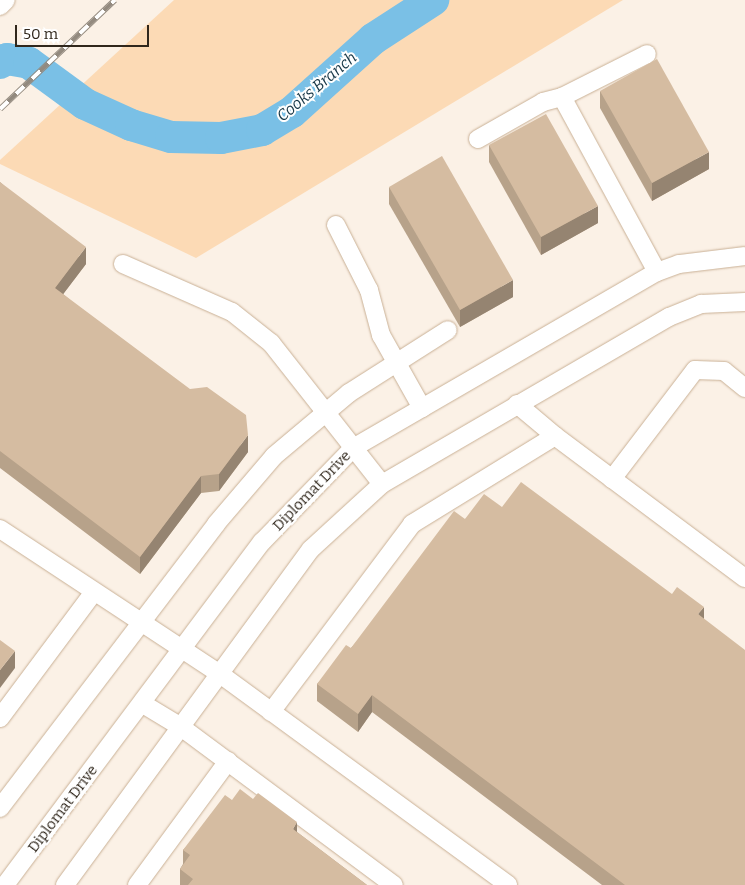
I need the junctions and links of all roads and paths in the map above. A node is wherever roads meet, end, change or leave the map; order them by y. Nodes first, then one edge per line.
1 (6, 0) edge
2 (0, 6) edge
3 (647, 54) dead end
4 (562, 96) junction
5 (478, 139) dead end
6 (336, 225) dead end
7 (745, 256) edge
8 (122, 264) dead end
9 (657, 272) junction
10 (745, 302) edge
11 (448, 330) dead end
12 (396, 361) junction
13 (745, 388) edge
14 (517, 404) junction
15 (422, 408) junction
16 (326, 413) junction
17 (554, 436) junction
18 (353, 448) junction
19 (612, 479) junction
20 (382, 484) junction
21 (0, 529) edge
22 (745, 578) edge
23 (94, 592) junction
24 (141, 624) junction
25 (181, 650) junction
26 (220, 674) junction
27 (143, 704) junction
28 (271, 712) junction
29 (0, 718) edge
30 (181, 727) junction
31 (228, 761) junction
32 (0, 808) edge
33 (5, 885) edge
34 (65, 885) edge
35 (137, 885) edge
36 (394, 885) edge
37 (508, 885) edge

1 - 2 street
3 - 4 street
4 - 5 street
4 - 9 street
6 - 12 street
7 - 9 street, Diplomat Drive
8 - 16 street
9 - 15 street, Diplomat Drive
10 - 14 street
11 - 12 street
12 - 15 street
12 - 16 street
13 - 19 street
14 - 17 street
14 - 20 street
15 - 18 street, Diplomat Drive
16 - 18 street
16 - 24 street
17 - 19 street
17 - 28 street
18 - 20 street
18 - 25 street, Diplomat Drive
19 - 22 street
20 - 26 street
21 - 23 street
23 - 24 street
23 - 29 street
24 - 25 street
24 - 32 street
25 - 26 street
25 - 27 street, Diplomat Drive
26 - 28 street
26 - 30 street
27 - 30 street
27 - 33 street, Diplomat Drive
28 - 37 street
30 - 31 street
30 - 34 street
31 - 35 street
31 - 36 street

